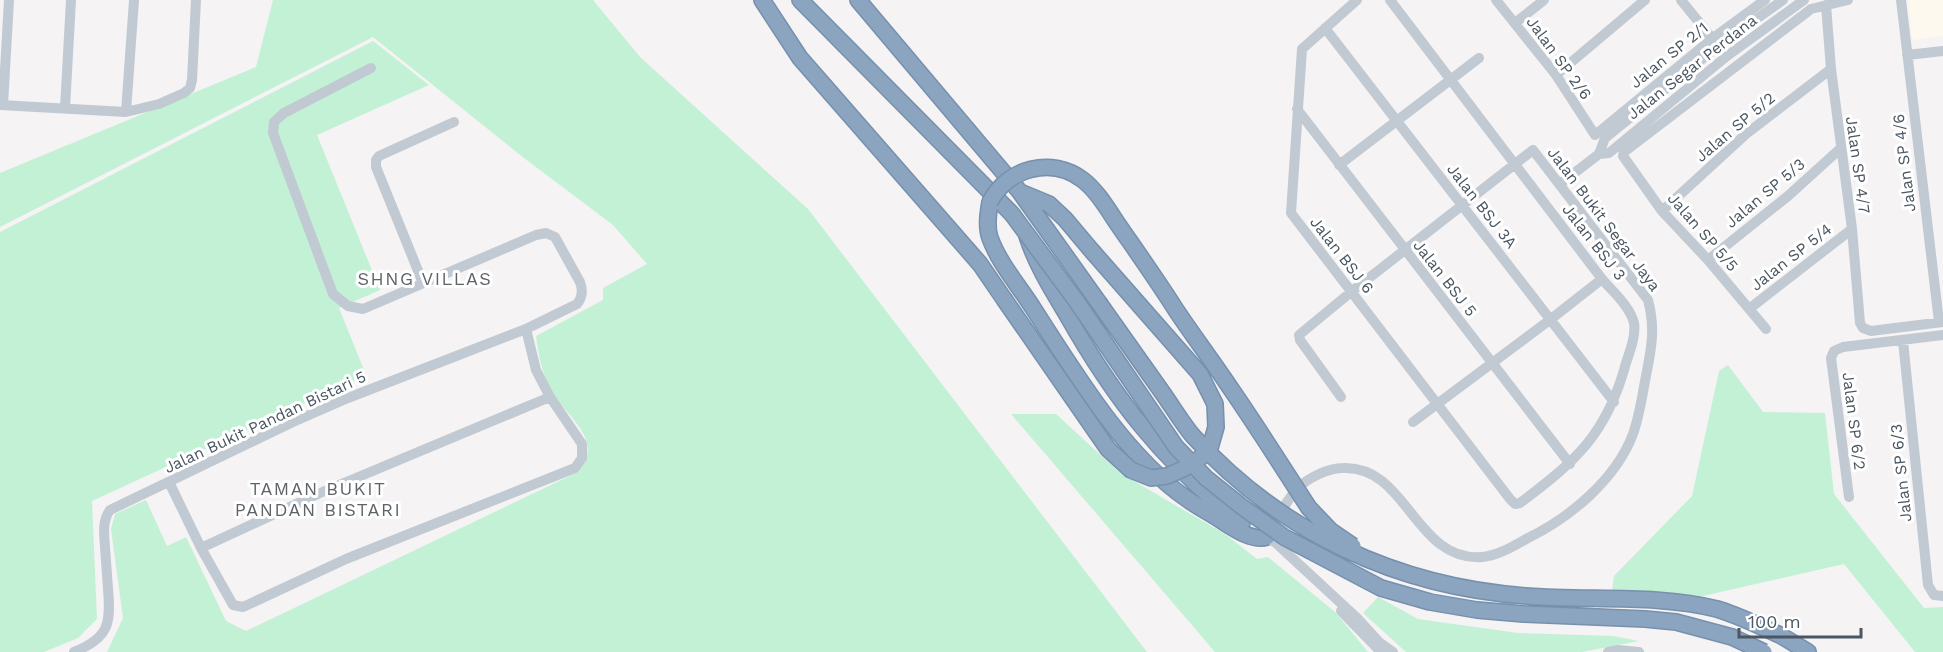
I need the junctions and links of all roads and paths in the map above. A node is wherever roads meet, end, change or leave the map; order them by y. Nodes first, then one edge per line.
1 (9, 0) edge
2 (71, 0) edge
3 (134, 0) edge
4 (196, 0) edge
5 (762, 0) edge
6 (800, 0) edge
7 (858, 0) edge
8 (1357, 0) edge
9 (1390, 0) edge
10 (1496, 0) edge
11 (1544, 0) edge
12 (1645, 0) edge
13 (1681, 0) edge
14 (1765, 0) edge
15 (1783, 0) edge
16 (1804, 0) edge
17 (1848, 0) edge
18 (1901, 0) edge
19 (1826, 5) junction
20 (1515, 23) junction
21 (1325, 28) junction
22 (1716, 42) junction
23 (1943, 51) edge
24 (1907, 55) junction
25 (1726, 56) junction
26 (1479, 58) dead end
27 (371, 68) dead end
28 (1831, 69) junction
29 (1556, 75) junction
30 (1451, 80) junction
31 (2, 105) edge
32 (65, 108) junction
33 (1297, 110) junction
34 (126, 112) junction
35 (1397, 121) junction
36 (454, 122) dead end
37 (1595, 135) joint
38 (1841, 148) junction
39 (1599, 154) junction
40 (1514, 164) junction
41 (1340, 165) junction
42 (1560, 184) junction
43 (1020, 192) junction
44 (1462, 205) junction
45 (1662, 211) junction
46 (1852, 229) junction
47 (1025, 230) junction
48 (1405, 249) junction
49 (1708, 260) junction
50 (1602, 279) junction
51 (423, 283) junction
52 (1351, 292) junction
53 (1749, 309) junction
54 (1551, 319) junction
55 (1941, 322) edge
56 (526, 329) junction
57 (1766, 329) dead end
58 (1943, 335) edge
59 (1903, 341) junction
60 (1491, 362) junction
61 (550, 397) junction
62 (1341, 397) dead end
63 (1614, 402) junction
64 (1438, 403) junction
65 (1413, 422) dead end
66 (1570, 464) junction
67 (170, 482) junction
68 (1849, 497) dead end
69 (1515, 504) joint
70 (1260, 537) junction
71 (201, 548) junction
72 (1392, 570) junction
73 (1942, 596) edge
74 (74, 652) edge
75 (1381, 652) edge
76 (1393, 652) edge
77 (1608, 652) edge
78 (1639, 652) edge
79 (1764, 652) edge
80 (1808, 652) edge

1 - 31 street
2 - 32 street
3 - 34 street
4 - 34 street
5 - 43 highway, bridge
6 - 47 highway, bridge
7 - 43 highway
8 - 21 street, Jalan BSJ 6
9 - 30 street, Jalan BSJ 3
10 - 20 street, Jalan SP 2/6
11 - 20 street
12 - 29 street
13 - 22 street
14 - 22 street, Jalan SP 2/1
15 - 22 street, Jalan Segar Perdana
16 - 25 street, Jalan Segar Perdana
17 - 19 street
18 - 24 street, Jalan SP 4/6
19 - 28 street, Jalan SP 4/7
19 - 45 street, Jalan SP 5/5
20 - 29 street, Jalan SP 2/6
21 - 33 street, Jalan BSJ 6
21 - 35 street, Jalan BSJ 3A
22 - 25 street
22 - 37 street, Jalan SP 2/1
22 - 39 street, Jalan Segar Perdana
23 - 24 street
24 - 55 street, Jalan SP 4/6
25 - 39 street, Jalan Segar Perdana
26 - 30 street
27 - 51 street
28 - 38 street, Jalan SP 4/7
28 - 45 street, Jalan SP 5/2
29 - 37 street, Jalan SP 2/6
30 - 35 street
30 - 40 street, Jalan BSJ 3
31 - 32 street
32 - 34 street
33 - 41 street, Jalan BSJ 5
33 - 52 street, Jalan BSJ 6
35 - 41 street
35 - 44 street, Jalan BSJ 3A
36 - 51 street
38 - 46 street, Jalan SP 4/7
38 - 49 street, Jalan SP 5/3
39 - 42 street, Jalan Segar Perdana
40 - 42 street, Jalan Bukit Segar Jaya
40 - 44 street
40 - 50 street, Jalan BSJ 3
41 - 48 street, Jalan BSJ 5
42 - 70 street, Jalan Bukit Segar Jaya
43 - 72 highway, bridge
44 - 48 street
44 - 54 street, Jalan BSJ 3A
45 - 49 street, Jalan SP 5/5
46 - 53 street, Jalan SP 5/4
46 - 55 street, Jalan SP 4/7
47 - 70 highway, bridge
47 - 79 highway, bridge
48 - 52 street
48 - 60 street, Jalan BSJ 5
49 - 53 street, Jalan SP 5/5
50 - 54 street
50 - 63 street, Jalan BSJ 3
51 - 56 street, Jalan Bukit Pandan Bistari 5
52 - 62 street
52 - 64 street, Jalan BSJ 6
53 - 57 street, Jalan SP 5/5
54 - 60 street
54 - 63 street, Jalan BSJ 3A
56 - 61 street
56 - 67 street, Jalan Bukit Pandan Bistari 5
58 - 59 street, Jalan SP 6/2
59 - 68 street, Jalan SP 6/2
59 - 73 street, Jalan SP 6/3
60 - 64 street
60 - 66 street, Jalan BSJ 5
61 - 71 street
61 - 71 street
63 - 66 street, Jalan BSJ 3
64 - 65 street
64 - 69 street, Jalan BSJ 6
66 - 69 street, Jalan BSJ 3
67 - 71 street
67 - 74 street, Jalan Bukit Pandan Bistari 5
70 - 72 highway, bridge
70 - 75 street
70 - 76 street
72 - 80 highway, bridge
77 - 78 street

